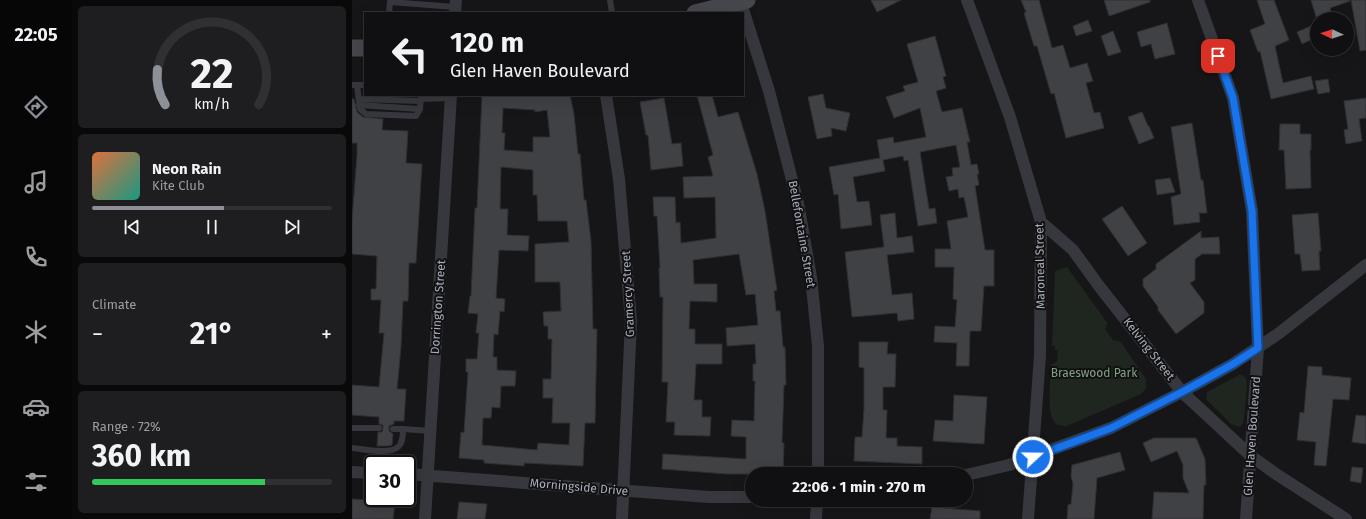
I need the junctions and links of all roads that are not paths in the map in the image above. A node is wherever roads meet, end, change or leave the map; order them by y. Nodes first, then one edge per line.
1 (610, 0) edge
2 (967, 0) edge
3 (1198, 0) edge
4 (743, 1) edge
5 (455, 7) edge
6 (389, 12) edge
7 (612, 12) edge
8 (699, 12) edge
9 (352, 48) edge
10 (364, 48) edge
11 (354, 85) edge
12 (364, 86) edge
13 (606, 96) edge
14 (451, 97) edge
15 (421, 98) edge
16 (359, 102) junction
17 (1041, 222) junction
18 (1366, 265) edge
19 (1258, 348) junction
20 (1182, 392) junction
21 (352, 428) edge
22 (379, 428) dead end
23 (393, 428) dead end
24 (403, 429) junction
25 (430, 431) junction
26 (352, 448) edge
27 (1251, 456) junction
28 (1033, 457) junction
29 (818, 467) edge
30 (352, 472) edge
31 (364, 473) edge
32 (416, 474) edge
33 (973, 474) edge
34 (428, 475) junction
35 (624, 491) junction
36 (745, 498) edge
37 (817, 507) edge
38 (424, 519) edge
39 (622, 519) edge
40 (816, 519) edge
41 (1028, 519) edge
42 (1246, 519) edge
43 (1346, 519) edge

1 - 7 lane
2 - 17 street, Maroneal Street
3 - 19 street, Glen Haven Boulevard
4 - 8 main road
4 - 29 street, Bellefontaine Street
5 - 6 lane
9 - 10 main road
11 - 12 lane
11 - 16 lane
13 - 35 street, Gramercy Street
14 - 15 lane
14 - 25 street, Dorrington Street
15 - 16 lane
15 - 16 lane
17 - 20 street, Kelving Street
17 - 28 street, Maroneal Street
18 - 19 street
19 - 20 street
19 - 27 street, Glen Haven Boulevard
20 - 27 street, Kelving Street
20 - 28 street
21 - 22 lane
23 - 24 lane
24 - 25 lane
24 - 26 lane
25 - 34 street, Dorrington Street
27 - 42 street, Glen Haven Boulevard
27 - 43 street, Kelving Street
28 - 33 street
28 - 41 street, Maroneal Street
30 - 31 street
32 - 34 street, Morningside Drive
34 - 35 street, Morningside Drive
34 - 38 street, Dorrington Street
35 - 36 street, Morningside Drive
35 - 39 street, Gramercy Street
37 - 40 street

